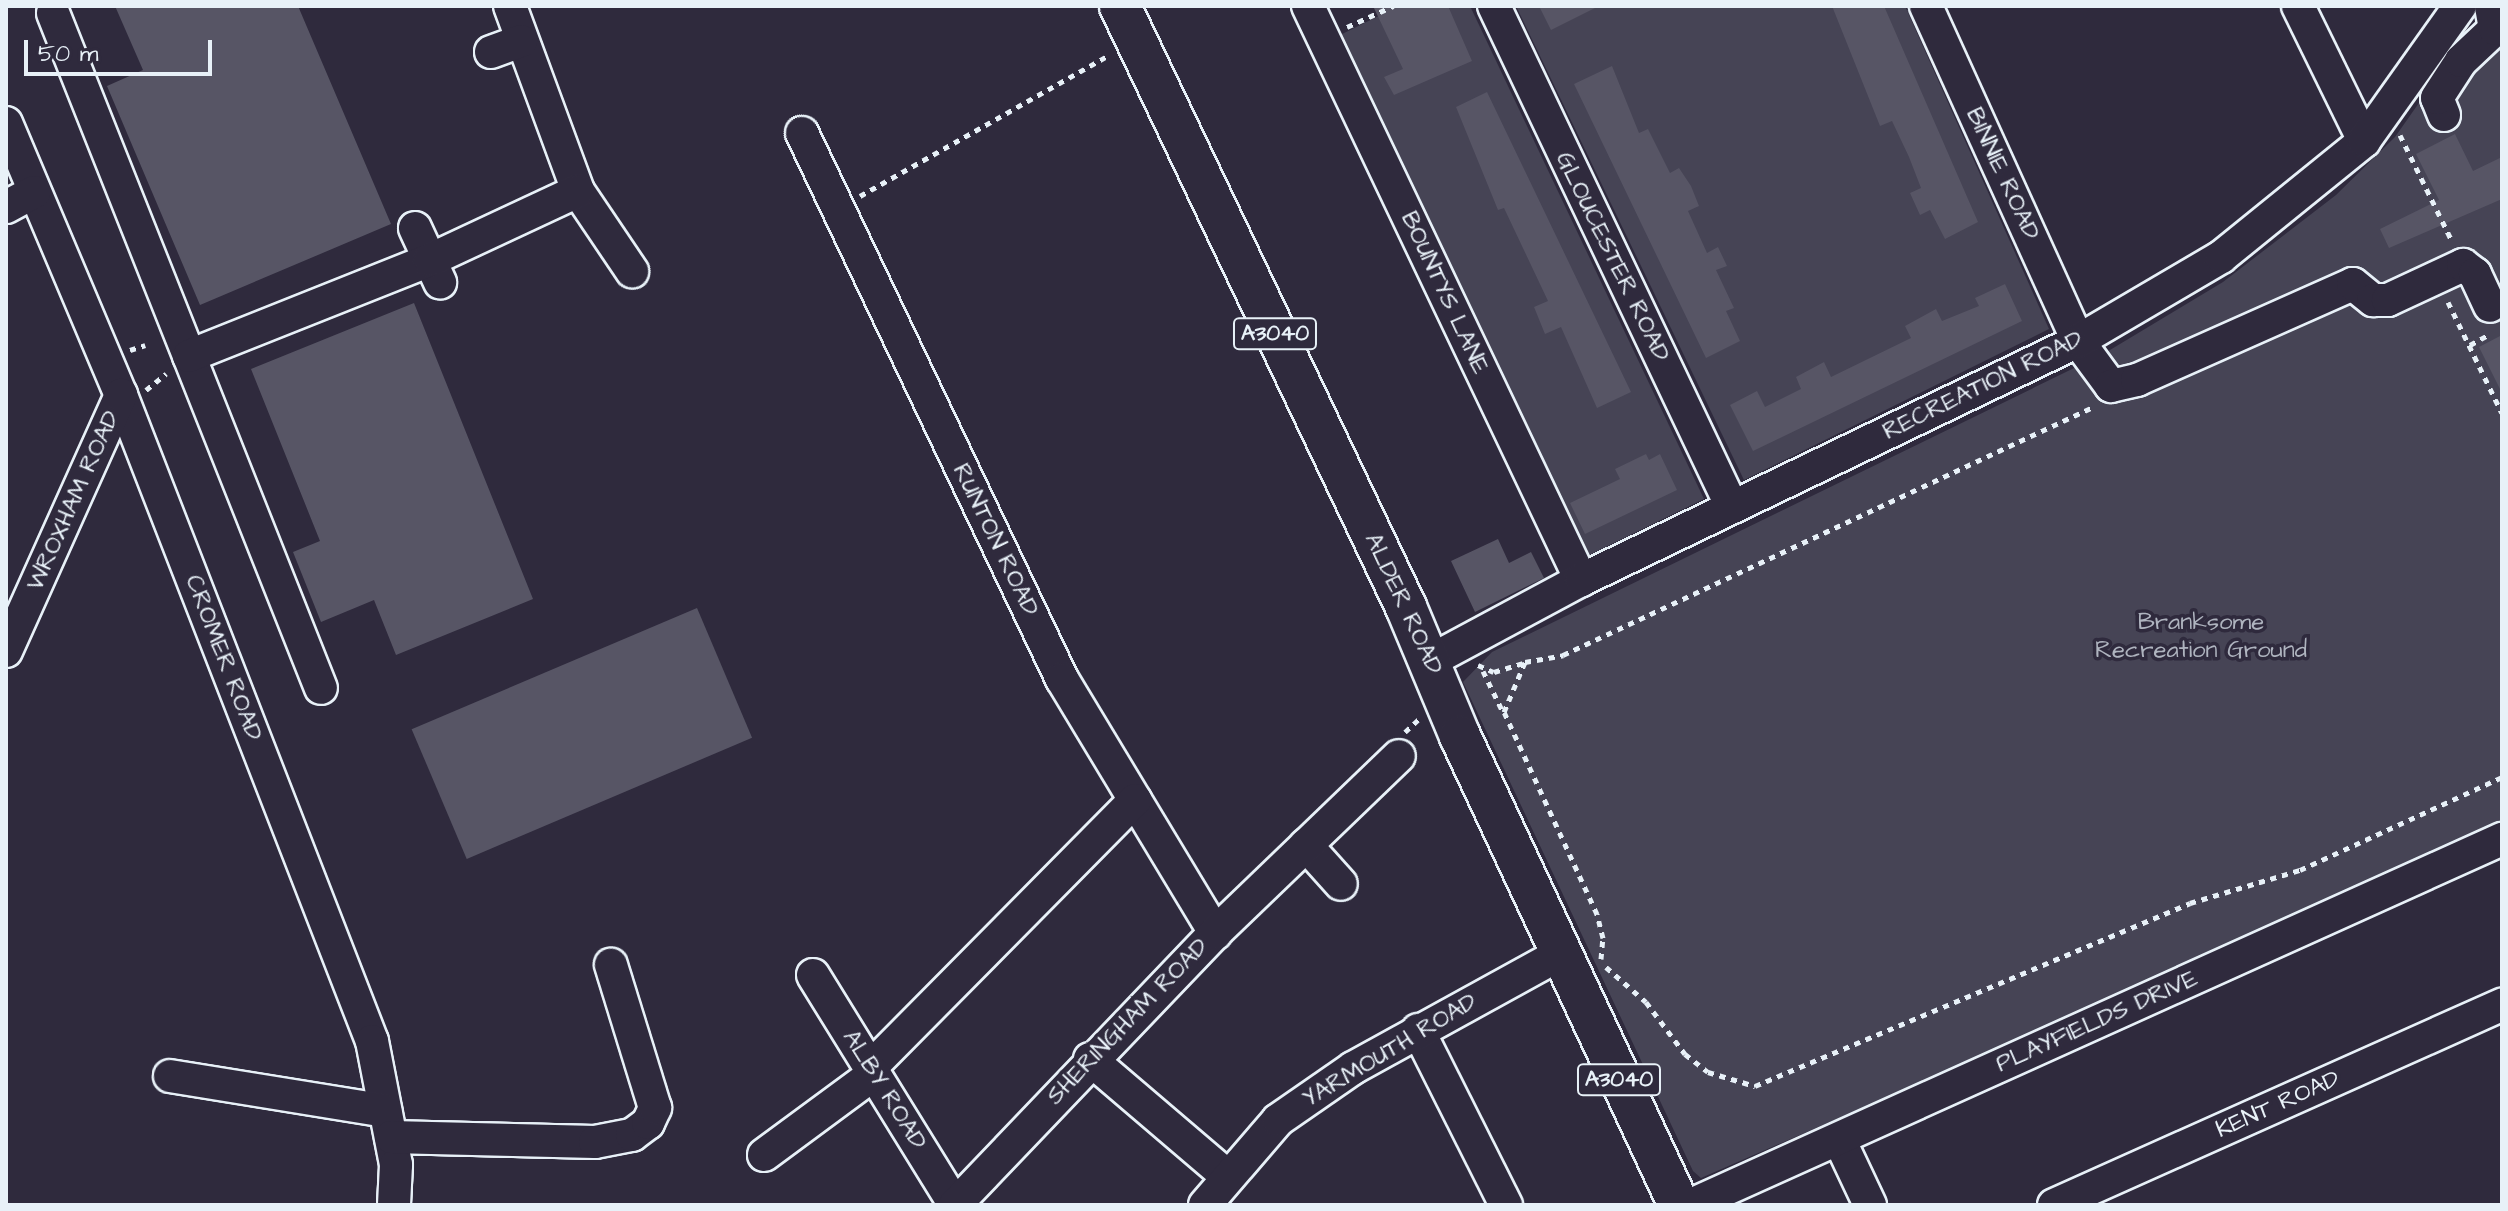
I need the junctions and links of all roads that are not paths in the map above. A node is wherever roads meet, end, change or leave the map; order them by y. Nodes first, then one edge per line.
1 (510, 6) edge
2 (1308, 6) edge
3 (1494, 6) edge
4 (1926, 6) edge
5 (2298, 6) edge
6 (2460, 6) edge
7 (2491, 6) edge
8 (53, 13) dead end
9 (1128, 23) edge
10 (2444, 115) dead end
11 (6, 123) edge
12 (2372, 128) junction
13 (802, 133) dead end
14 (578, 191) junction
15 (34, 192) junction
16 (6, 207) edge
17 (415, 228) dead end
18 (435, 271) junction
19 (632, 271) dead end
20 (2496, 317) edge
21 (2078, 341) junction
22 (191, 355) junction
23 (124, 400) junction
24 (1732, 507) junction
25 (1581, 580) junction
26 (6, 651) edge
27 (1436, 678) junction
28 (321, 688) dead end
29 (1399, 756) road end
30 (1135, 800) junction
31 (2502, 839) edge
32 (1306, 845) junction
33 (1341, 884) dead end
34 (1215, 933) junction
35 (1560, 954) junction
36 (611, 965) dead end
37 (813, 975) dead end
38 (2502, 1005) edge
39 (1418, 1030) junction
40 (1090, 1059) junction
41 (872, 1071) junction
42 (170, 1076) dead end
43 (388, 1124) junction
44 (1839, 1139) junction
45 (764, 1155) dead end
46 (1226, 1175) junction
47 (394, 1205) edge
48 (955, 1205) edge
49 (1205, 1205) edge
50 (1506, 1205) edge
51 (1679, 1205) edge
52 (1691, 1205) edge
53 (1870, 1205) edge
54 (2054, 1205) edge

1 - 14 street
2 - 25 street, BOUNTYS LANE
3 - 24 street, GLOUCESTER ROAD
4 - 21 street, BINNIE ROAD
5 - 12 street
6 - 12 street, RECREATION ROAD
7 - 10 street
8 - 22 street
9 - 27 main road, ALDER ROAD / A3040
11 - 15 street, CROMER ROAD
12 - 21 street, RECREATION ROAD
13 - 30 street, RUNTON ROAD
14 - 18 street
14 - 19 street
15 - 16 street
15 - 23 street, CROMER ROAD
17 - 18 street
18 - 22 street
20 - 21 street, BINNIE ROAD
21 - 24 street, RECREATION ROAD
22 - 28 street
23 - 26 street, WROXHAM ROAD
23 - 43 street, CROMER ROAD
24 - 25 street, RECREATION ROAD
25 - 27 street, RECREATION ROAD
27 - 35 main road, ALDER ROAD / A3040
29 - 32 street, SHERINGHAM ROAD
30 - 34 street, RUNTON ROAD
30 - 41 street
31 - 44 street, PLAYFIELDS DRIVE
32 - 33 street
32 - 34 street, SHERINGHAM ROAD
34 - 40 street, SHERINGHAM ROAD
35 - 39 street, YARMOUTH ROAD
35 - 51 main road, ALDER ROAD / A3040
36 - 43 street
37 - 41 street, ALBY ROAD
38 - 54 street, KENT ROAD
39 - 46 street, YARMOUTH ROAD
39 - 50 street
40 - 46 street
40 - 48 street, SHERINGHAM ROAD
41 - 45 street
41 - 48 street, ALBY ROAD
42 - 43 street
43 - 47 street, CROMER ROAD
44 - 52 street, PLAYFIELDS DRIVE
44 - 53 street
46 - 49 street, YARMOUTH ROAD

